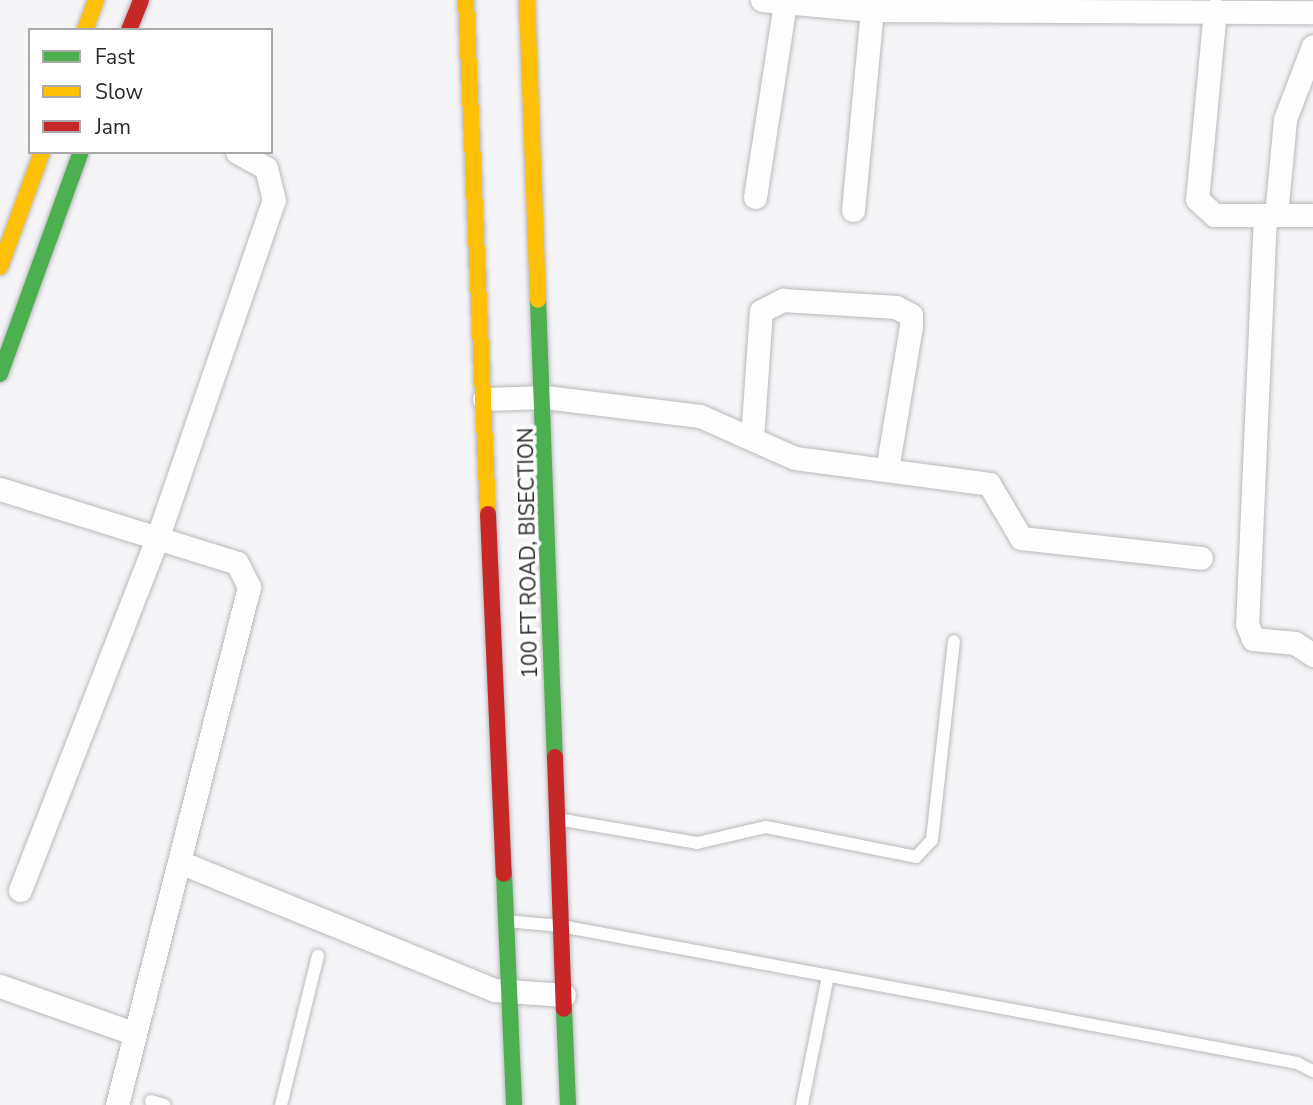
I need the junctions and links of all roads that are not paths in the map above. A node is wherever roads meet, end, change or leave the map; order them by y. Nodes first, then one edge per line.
1 (96, 0) edge
2 (141, 0) edge
3 (466, 0) edge
4 (527, 0) edge
5 (762, 0) edge
6 (785, 4) junction
7 (1123, 4) edge
8 (872, 10) junction
9 (1215, 10) junction
10 (1308, 15) edge
11 (86, 28) edge
12 (130, 28) edge
13 (1313, 46) edge
14 (42, 154) edge
15 (80, 154) edge
16 (241, 154) edge
17 (755, 197) dead end
18 (853, 210) dead end
19 (1270, 215) junction
20 (1313, 215) edge
21 (0, 267) edge
22 (0, 374) edge
23 (545, 397) junction
24 (484, 399) junction
25 (752, 439) junction
26 (887, 469) junction
27 (0, 489) edge
28 (157, 540) junction
29 (1201, 558) dead end
30 (954, 641) dead end
31 (1313, 654) edge
32 (557, 819) junction
33 (182, 863) junction
34 (20, 890) dead end
35 (506, 921) junction
36 (561, 926) junction
37 (317, 954) dead end
38 (828, 976) junction
39 (0, 986) edge
40 (509, 994) junction
41 (564, 995) junction
42 (133, 1033) junction
43 (1313, 1071) edge
44 (117, 1105) edge
45 (281, 1105) edge
46 (514, 1105) edge
47 (568, 1105) edge
48 (802, 1105) edge

1 - 11 street
2 - 12 street
3 - 24 street
4 - 23 street, 100 FT ROAD, BISECTION
5 - 6 street
6 - 8 street
6 - 17 street
7 - 8 street
7 - 9 street
8 - 18 street
9 - 10 street
9 - 19 street
13 - 19 street
14 - 21 street
15 - 22 street
16 - 28 street
19 - 20 street
19 - 31 street
23 - 24 street
23 - 25 street
23 - 32 street, 100 FT ROAD, BISECTION
24 - 35 street
25 - 26 street
25 - 26 street
26 - 29 street
27 - 28 street
28 - 33 street
28 - 34 street
30 - 32 lane
32 - 36 street, 100 FT ROAD, BISECTION
33 - 40 street
33 - 42 street
35 - 36 lane
35 - 40 street
36 - 38 lane
36 - 41 street, 100 FT ROAD, BISECTION
37 - 45 lane
38 - 43 lane
38 - 48 lane
39 - 42 street
40 - 41 street
40 - 46 street
41 - 47 street, 100 FT ROAD, BISECTION
42 - 44 street

